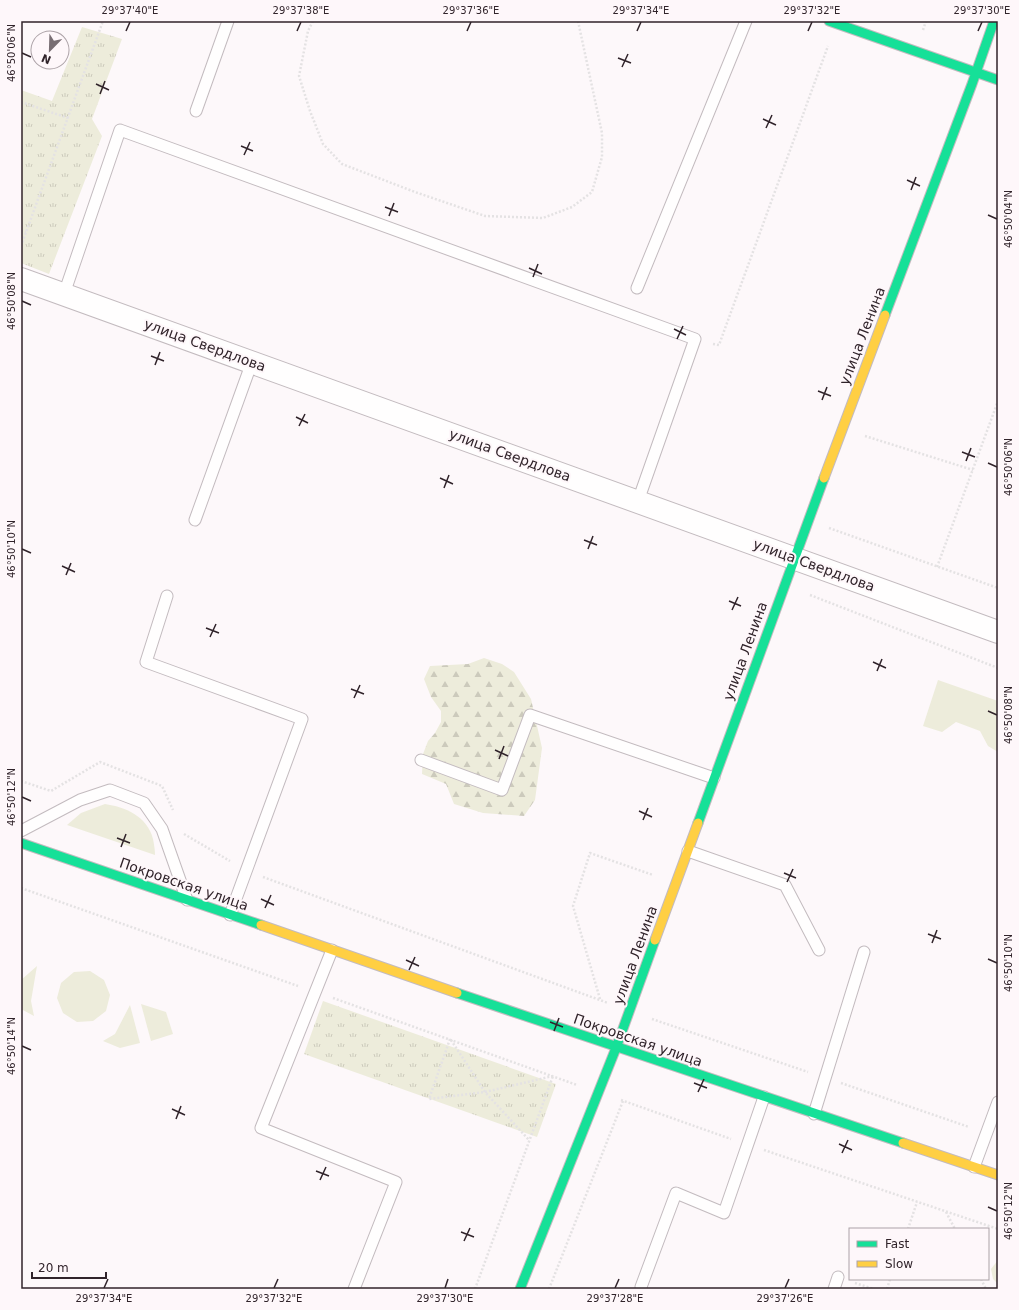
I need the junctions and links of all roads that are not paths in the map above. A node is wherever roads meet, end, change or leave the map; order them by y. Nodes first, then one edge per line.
1 (228, 21) edge
2 (746, 21) edge
3 (829, 21) edge
4 (994, 21) edge
5 (976, 72) junction
6 (998, 80) edge
7 (196, 111) dead end
8 (21, 279) edge
9 (637, 288) dead end
10 (64, 294) junction
11 (252, 362) junction
12 (638, 501) junction
13 (195, 520) dead end
14 (794, 558) junction
15 (167, 596) dead end
16 (998, 632) edge
17 (421, 760) dead end
18 (714, 778) junction
19 (21, 831) edge
20 (21, 843) edge
21 (688, 851) junction
22 (187, 900) junction
23 (230, 914) junction
24 (332, 950) junction
25 (819, 950) dead end
26 (864, 952) dead end
27 (616, 1048) junction
28 (764, 1097) junction
29 (998, 1102) edge
30 (814, 1114) junction
31 (974, 1167) junction
32 (998, 1175) edge
33 (838, 1278) dead end
34 (641, 1287) dead end
35 (354, 1289) edge
36 (520, 1289) edge
37 (834, 1289) edge

1 - 7 lane
2 - 9 lane
3 - 5 street
4 - 5 street, улица Ленина
5 - 6 street
5 - 14 street, улица Ленина
8 - 10 street, улица Свердлова
10 - 11 street, улица Свердлова
10 - 12 lane
11 - 12 street, улица Свердлова
11 - 13 lane
12 - 14 street, улица Свердлова
14 - 16 street, улица Свердлова
14 - 18 street, улица Ленина
15 - 23 lane
17 - 18 lane
18 - 21 street, улица Ленина
19 - 22 lane
20 - 22 street, Покровская улица
21 - 25 lane
21 - 27 street, улица Ленина
22 - 23 street, Покровская улица
23 - 24 street, Покровская улица
24 - 27 street, Покровская улица
24 - 35 lane
26 - 30 lane
27 - 28 street, Покровская улица
27 - 36 street, улица Ленина
28 - 30 street, Покровская улица
28 - 34 lane
29 - 31 lane
30 - 31 street, Покровская улица
31 - 32 street, Покровская улица
33 - 37 lane

